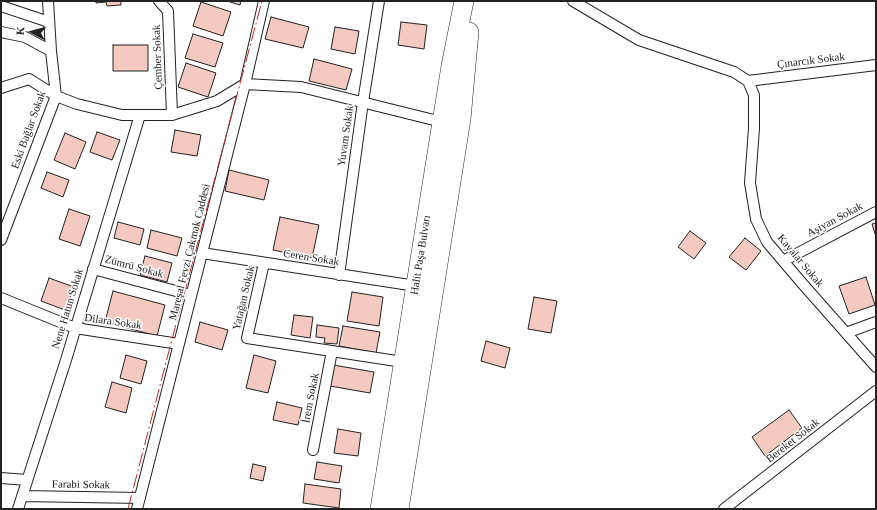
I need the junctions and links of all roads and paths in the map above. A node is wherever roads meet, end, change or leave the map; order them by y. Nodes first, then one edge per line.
1 (48, 1) edge
2 (159, 1) edge
3 (264, 1) edge
4 (379, 1) edge
5 (464, 1) edge
6 (471, 1) edge
7 (573, 1) edge
8 (1, 6) edge
9 (49, 22) junction
10 (1, 32) edge
11 (51, 51) junction
12 (876, 65) edge
13 (748, 81) junction
14 (245, 84) junction
15 (1, 88) edge
16 (56, 96) junction
17 (362, 102) junction
18 (140, 115) junction
19 (172, 115) junction
20 (442, 122) junction
21 (876, 212) edge
22 (1, 240) edge
23 (202, 253) junction
24 (783, 261) junction
25 (264, 263) junction
26 (93, 268) junction
27 (339, 275) junction
28 (416, 286) junction
29 (191, 295) junction
30 (1, 298) edge
31 (876, 322) edge
32 (75, 328) junction
33 (846, 333) junction
34 (179, 344) junction
35 (332, 351) junction
36 (403, 362) junction
37 (876, 367) edge
38 (876, 391) edge
39 (313, 450) dead end
40 (1, 478) edge
41 (27, 480) junction
42 (22, 496) junction
43 (140, 498) junction
44 (18, 509) edge
45 (137, 509) edge
46 (380, 509) edge
47 (398, 509) edge
48 (724, 509) edge

1 - 9 street, Eski Bağlar Sokak
2 - 19 street, Çember Sokak
3 - 14 street, Mareşal Fevzi Çakmak Caddesi
4 - 17 street, Yuvam Sokak
5 - 20 highway, Halit Paşa Bulvarı
6 - 47 highway, Halit Paşa Bulvarı
7 - 13 street
8 - 9 street
9 - 11 street, Eski Bağlar Sokak
10 - 11 street
11 - 16 street, Eski Bağlar Sokak
12 - 13 street, Çınarcık Sokak
13 - 24 street, Kayalar Sokak
14 - 17 street
14 - 19 street
14 - 23 street, Mareşal Fevzi Çakmak Caddesi
15 - 16 street
16 - 18 street
16 - 22 street, Eski Bağlar Sokak
17 - 20 street
17 - 27 street, Yuvam Sokak
18 - 19 street
18 - 26 street, Nene Hatun Sokak
20 - 28 highway, Halit Paşa Bulvarı
21 - 24 street, Aşiyan Sokak
23 - 25 street, Ceren Sokak
23 - 29 street, Mareşal Fevzi Çakmak Caddesi
24 - 33 street, Kayalar Sokak
25 - 27 street, Ceren Sokak
25 - 35 street, Yatağan Sokak
26 - 29 street, Zümrü Sokak
26 - 32 street, Nene Hatun Sokak
27 - 28 street, Ceren Sokak
28 - 36 highway, Halit Paşa Bulvarı
29 - 34 street, Mareşal Fevzi Çakmak Caddesi
30 - 32 street, Dilara Sokak
31 - 33 street
32 - 34 street, Dilara Sokak
32 - 41 street, Nene Hatun Sokak
33 - 37 street, Kayalar Sokak
34 - 43 street, Mareşal Fevzi Çakmak Caddesi
35 - 36 street
35 - 39 street, İrem Sokak
36 - 46 highway, Halit Paşa Bulvarı
38 - 48 street, Bereket Sokak
40 - 41 street
41 - 42 street, Nene Hatun Sokak
42 - 43 street, Farabi Sokak
42 - 44 street, Nene Hatun Sokak
43 - 45 street, Mareşal Fevzi Çakmak Caddesi

